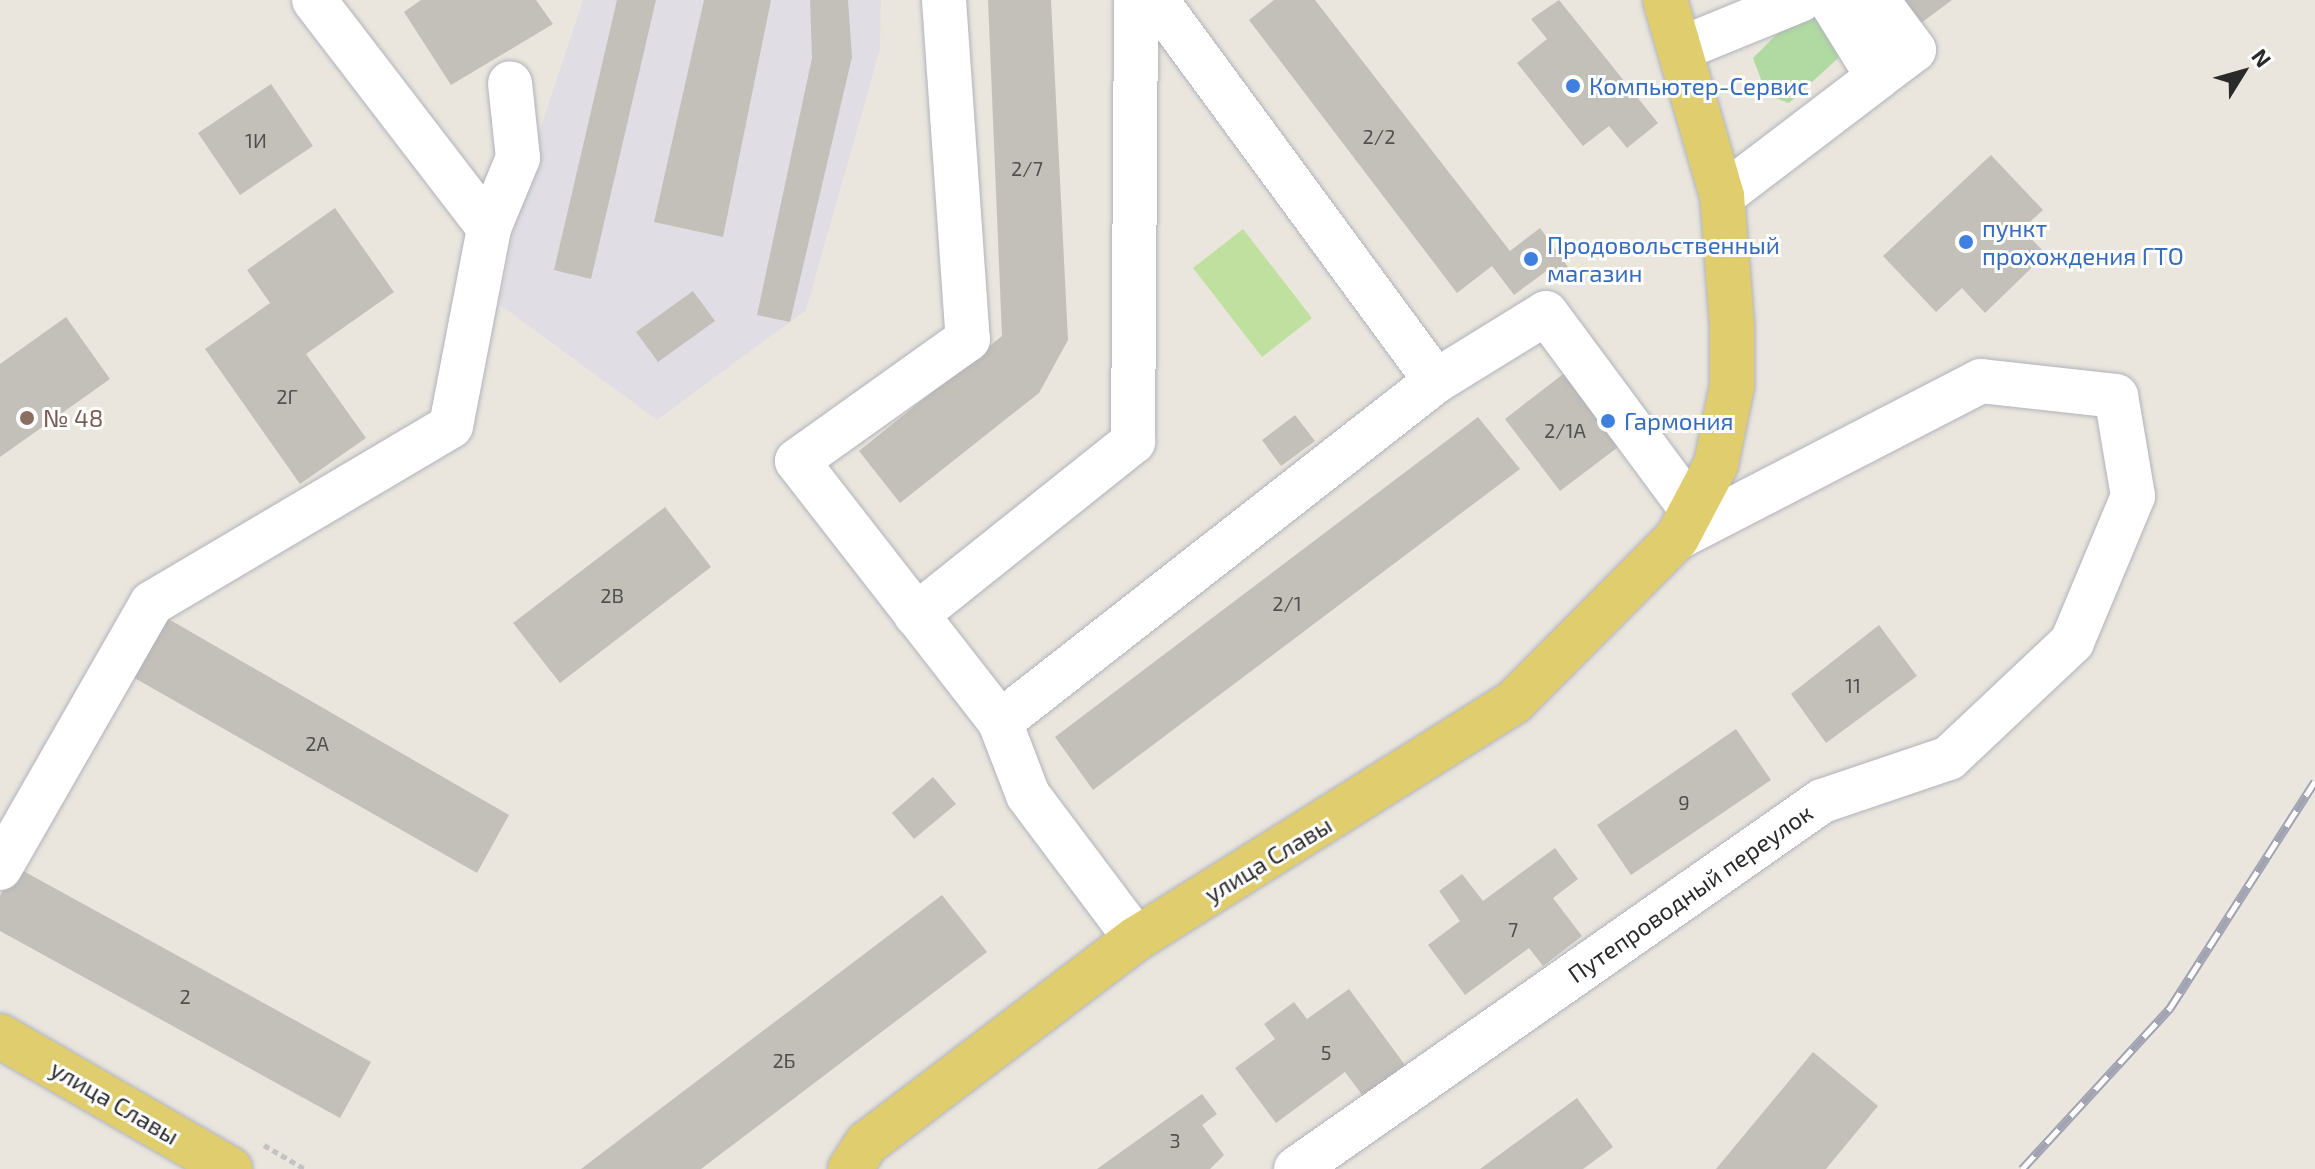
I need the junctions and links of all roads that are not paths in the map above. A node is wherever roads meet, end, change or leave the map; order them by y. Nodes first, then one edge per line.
1 (314, 0) edge
2 (944, 0) edge
3 (1136, 0) edge
4 (1156, 0) edge
5 (1665, 0) edge
6 (1800, 0) edge
7 (1830, 0) edge
8 (1877, 0) edge
9 (1680, 49) junction
10 (1878, 77) junction
11 (510, 83) dead end
12 (1722, 196) junction
13 (489, 228) junction
14 (1436, 381) junction
15 (1684, 524) junction
16 (916, 615) junction
17 (1000, 722) junction
18 (0, 868) edge
19 (1136, 939) junction
20 (0, 1036) edge
21 (230, 1169) edge
22 (850, 1169) edge
23 (1296, 1169) edge

1 - 13 street
2 - 16 street
3 - 16 street
4 - 14 street
5 - 9 main road, улица Славы
6 - 9 street
7 - 10 street
8 - 10 street
9 - 12 main road, улица Славы
10 - 12 street
11 - 13 street
12 - 15 main road, улица Славы
13 - 18 street
14 - 15 street
14 - 17 street
15 - 19 main road, улица Славы
15 - 23 street, Путепроводный переулок
16 - 17 street
17 - 19 street
19 - 22 main road, улица Славы
20 - 21 main road, улица Славы

